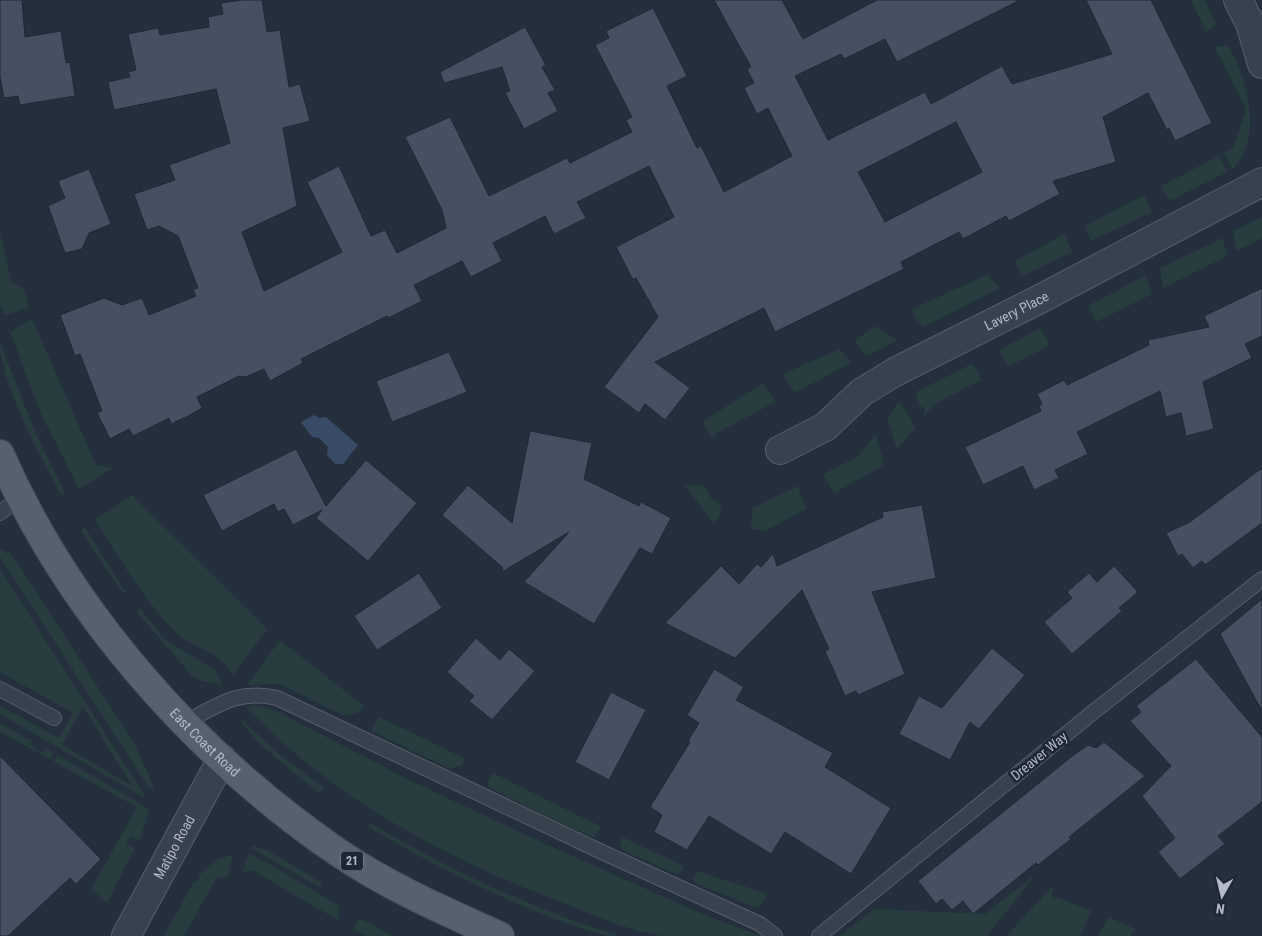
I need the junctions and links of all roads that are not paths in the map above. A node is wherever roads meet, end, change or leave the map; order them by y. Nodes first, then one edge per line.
1 (1250, 20) edge
2 (1262, 64) edge
3 (1262, 182) edge
4 (780, 450) dead end
5 (0, 454) edge
6 (10, 506) edge
7 (1262, 579) edge
8 (0, 689) edge
9 (54, 718) dead end
10 (186, 722) junction
11 (222, 759) junction
12 (126, 936) edge
13 (500, 936) edge
14 (775, 936) edge
15 (819, 936) edge

1 - 2 street
3 - 4 street, Lavery Place
5 - 6 main road, East Coast Road / 21
6 - 10 main road, East Coast Road / 21
7 - 15 lane, Dreaver Way
8 - 9 lane
10 - 11 main road, East Coast Road / 21
10 - 14 lane
11 - 12 street, Matipo Road
11 - 13 main road, East Coast Road / 21

